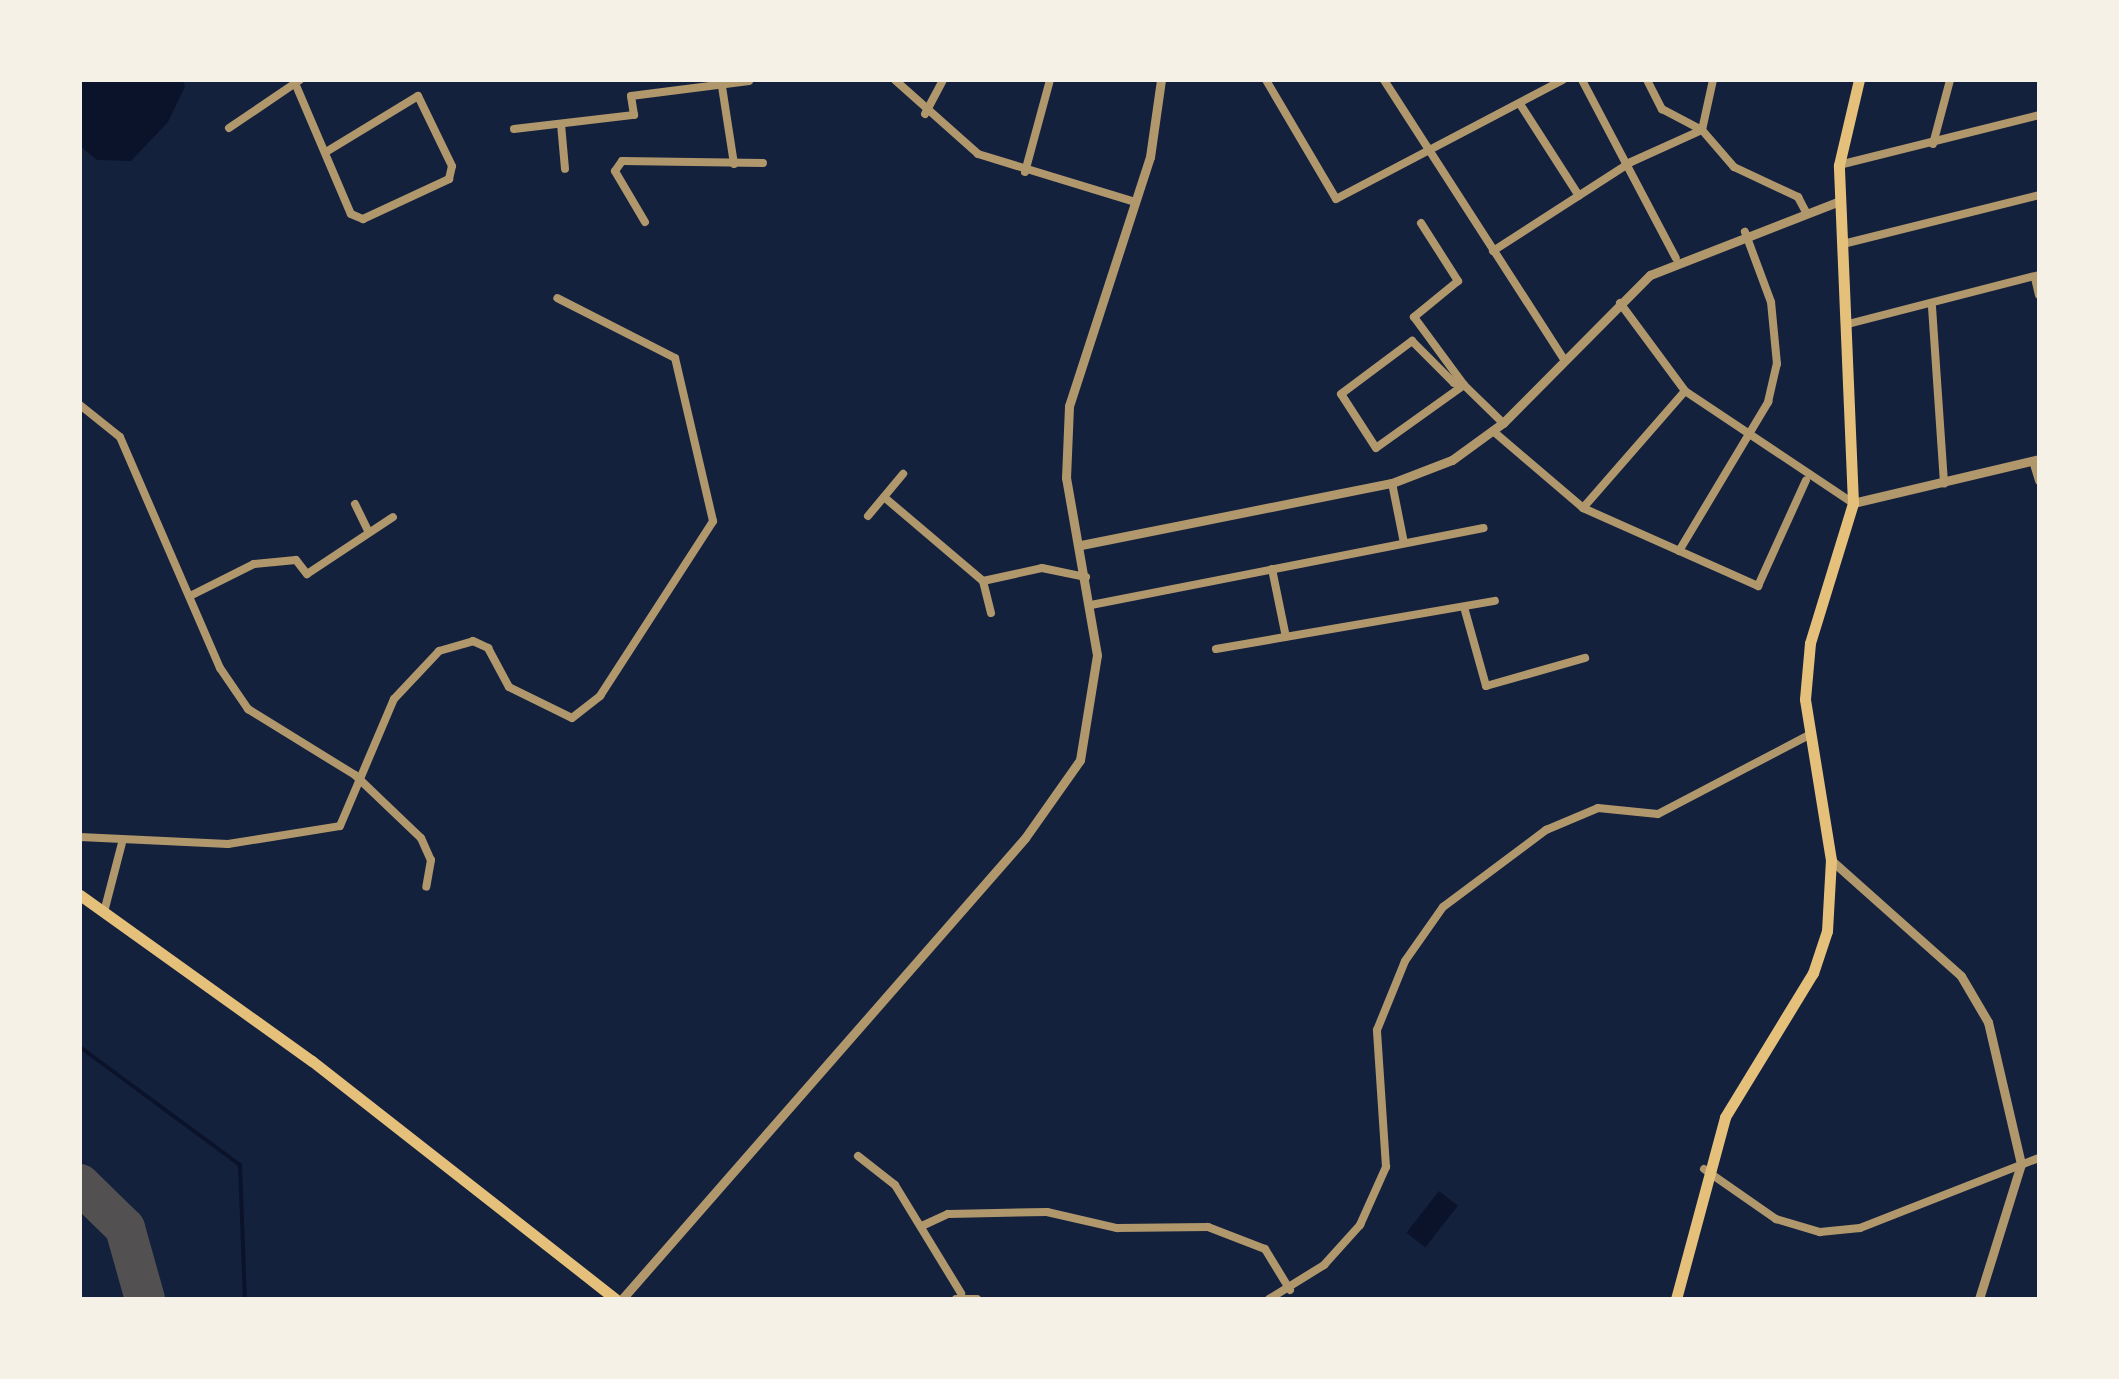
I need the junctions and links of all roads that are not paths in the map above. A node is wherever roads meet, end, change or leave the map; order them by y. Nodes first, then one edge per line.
1 (749, 80) edge
2 (895, 80) edge
3 (943, 80) edge
4 (1050, 80) edge
5 (1160, 80) edge
6 (1266, 80) edge
7 (1384, 80) edge
8 (1563, 80) edge
9 (1582, 80) edge
10 (1647, 80) edge
11 (1713, 80) edge
12 (1859, 80) edge
13 (1950, 80) edge
14 (298, 82) edge
15 (721, 83) edge
16 (1520, 104) junction
17 (925, 114) junction
18 (2039, 115) edge
19 (562, 124) junction
20 (229, 128) dead end
21 (514, 130) dead end
22 (1702, 130) junction
23 (1933, 144) junction
24 (326, 152) junction
25 (1431, 155) junction
26 (1631, 162) junction
27 (763, 163) dead end
28 (734, 164) junction
29 (1839, 165) junction
30 (564, 169) dead end
31 (1025, 172) junction
32 (2039, 194) edge
33 (1579, 196) junction
34 (1840, 200) junction
35 (1135, 202) junction
36 (1806, 212) junction
37 (645, 222) dead end
38 (1421, 223) dead end
39 (1745, 232) junction
40 (1843, 244) junction
41 (1492, 251) junction
42 (1676, 258) junction
43 (2037, 276) edge
44 (2039, 294) edge
45 (557, 298) dead end
46 (1620, 302) junction
47 (1932, 307) junction
48 (1848, 324) junction
49 (1564, 359) junction
50 (1464, 385) junction
51 (1686, 391) junction
52 (80, 405) edge
53 (1503, 422) junction
54 (1493, 431) junction
55 (1746, 439) junction
56 (2036, 460) edge
57 (903, 474) dead end
58 (1806, 480) junction
59 (2039, 480) edge
60 (1392, 483) junction
61 (1944, 484) junction
62 (884, 497) junction
63 (355, 504) dead end
64 (1853, 504) junction
65 (1583, 508) junction
66 (868, 516) dead end
67 (392, 517) dead end
68 (1484, 528) dead end
69 (368, 531) junction
70 (1080, 544) junction
71 (1404, 544) junction
72 (1679, 551) junction
73 (1272, 569) junction
74 (1086, 577) junction
75 (983, 581) junction
76 (192, 596) junction
77 (1495, 601) dead end
78 (1090, 605) junction
79 (1464, 607) junction
80 (991, 612) dead end
81 (1286, 636) junction
82 (1216, 648) dead end
83 (1584, 658) dead end
84 (1807, 736) junction
85 (356, 775) junction
86 (80, 837) edge
87 (122, 843) junction
88 (1830, 860) junction
89 (426, 887) dead end
90 (80, 895) edge
91 (104, 912) junction
92 (858, 1156) dead end
93 (2039, 1158) edge
94 (2020, 1164) junction
95 (1704, 1170) junction
96 (924, 1224) junction
97 (1290, 1290) junction
98 (958, 1296) edge
99 (619, 1299) edge
100 (977, 1299) edge
101 (1269, 1299) edge
102 (1676, 1299) edge
103 (1980, 1299) edge

1 - 15 street
2 - 17 street
3 - 17 street
4 - 31 street
5 - 35 street
6 - 25 street
7 - 25 street
8 - 16 street
9 - 26 street
10 - 22 street
11 - 22 street
12 - 29 main road
13 - 23 street
14 - 20 street
14 - 24 street
15 - 19 street
15 - 28 street
16 - 25 street
16 - 33 street
17 - 31 street
18 - 23 street
19 - 21 street
19 - 30 street
22 - 26 street
22 - 36 street
23 - 29 street
24 - 24 street
25 - 41 street
26 - 33 street
26 - 42 street
27 - 28 street
28 - 37 street
29 - 34 main road
31 - 35 street
32 - 40 street
33 - 41 street
34 - 36 street
34 - 40 main road
35 - 70 street
36 - 39 street
38 - 50 street
39 - 42 street
39 - 55 street
40 - 48 main road
41 - 49 street
42 - 46 street
43 - 44 street
43 - 47 street
45 - 85 street
46 - 49 street
46 - 51 street
47 - 48 street
47 - 61 street
48 - 64 main road
49 - 53 street
50 - 50 street
50 - 53 street
51 - 55 street
51 - 65 street
52 - 76 street
53 - 54 street
54 - 60 street
54 - 65 street
55 - 58 street
55 - 72 street
56 - 59 street
56 - 61 street
57 - 62 street
58 - 64 street
58 - 72 street
60 - 70 street
60 - 71 street
61 - 64 street
62 - 66 street
62 - 75 street
63 - 69 street
64 - 84 main road
65 - 72 street
67 - 69 street
68 - 71 street
69 - 76 street
70 - 74 street
71 - 73 street
73 - 78 street
73 - 81 street
74 - 75 street
74 - 78 street
75 - 80 street
76 - 85 street
77 - 79 street
78 - 99 street
79 - 81 street
79 - 83 street
81 - 82 street
84 - 88 main road
84 - 97 street
85 - 87 street
85 - 89 street
86 - 87 street
87 - 91 street
88 - 94 street
88 - 95 main road
90 - 91 main road
91 - 99 main road
92 - 96 street
93 - 94 street
94 - 95 street
94 - 103 street
95 - 102 main road
96 - 97 street
96 - 98 street
97 - 101 street
98 - 100 street

